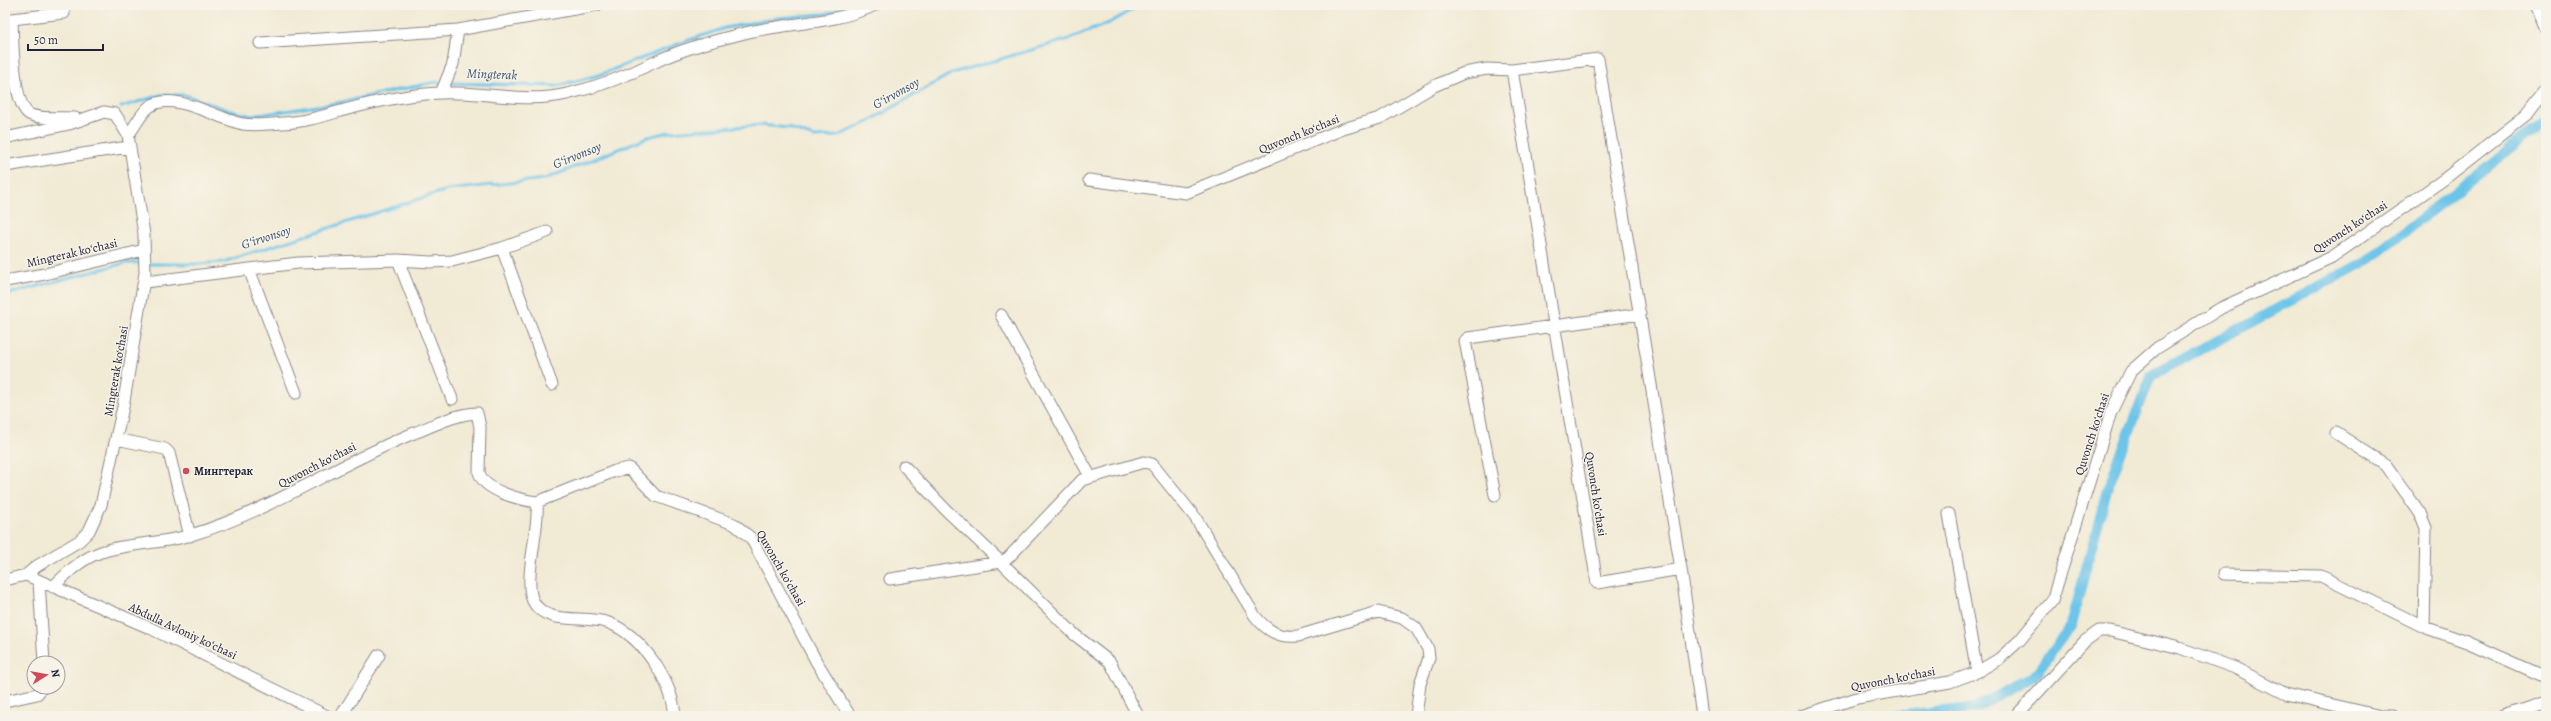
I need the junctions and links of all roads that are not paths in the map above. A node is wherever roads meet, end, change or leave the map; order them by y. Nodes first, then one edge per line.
1 (597, 5) edge
2 (875, 5) edge
3 (2536, 5) edge
4 (64, 13) dead end
5 (2546, 29) edge
6 (458, 30) junction
7 (260, 43) dead end
8 (1512, 70) junction
9 (2546, 89) edge
10 (442, 90) junction
11 (85, 118) junction
12 (128, 135) junction
13 (5, 138) edge
14 (128, 147) junction
15 (5, 166) edge
16 (1089, 180) dead end
17 (546, 232) dead end
18 (502, 248) junction
19 (144, 250) junction
20 (398, 260) junction
21 (249, 269) junction
22 (145, 277) junction
23 (5, 281) edge
24 (1640, 314) junction
25 (1000, 315) dead end
26 (1555, 325) junction
27 (552, 385) dead end
28 (296, 393) dead end
29 (452, 399) dead end
30 (2336, 433) dead end
31 (116, 439) junction
32 (904, 466) dead end
33 (1090, 476) junction
34 (1495, 495) dead end
35 (537, 502) junction
36 (1949, 514) dead end
37 (190, 536) junction
38 (1001, 562) junction
39 (1681, 569) junction
40 (2224, 574) dead end
41 (26, 575) junction
42 (890, 579) dead end
43 (5, 580) edge
44 (39, 581) junction
45 (53, 587) junction
46 (2424, 627) junction
47 (44, 655) edge
48 (379, 655) dead end
49 (1977, 672) junction
50 (2546, 675) edge
51 (32, 695) edge
52 (5, 701) edge
53 (2546, 702) edge
54 (327, 716) edge
55 (341, 716) edge
56 (675, 716) edge
57 (850, 716) edge
58 (1138, 716) edge
59 (1416, 716) edge
60 (1702, 716) edge
61 (1801, 716) edge
62 (2016, 716) edge
63 (2392, 716) edge
64 (2503, 716) edge

1 - 6 street
2 - 10 street
3 - 5 street
4 - 11 street
6 - 7 street
6 - 10 street
8 - 16 street, Quvonch koʻchasi
8 - 24 street, Quvonch koʻchasi
8 - 26 street, Quvonch koʻchasi
9 - 49 street, Quvonch koʻchasi
10 - 12 street
11 - 12 street
11 - 13 street
12 - 14 street, Mingterak ko‘chasi
14 - 15 street
14 - 19 street, Mingterak ko‘chasi
17 - 18 street
18 - 20 street
18 - 27 street
19 - 22 street, Mingterak ko‘chasi
19 - 23 street, Mingterak koʻchasi
20 - 21 street
20 - 29 street
21 - 22 street
21 - 28 street
22 - 31 street, Mingterak ko‘chasi
24 - 26 street
24 - 39 street, Quvonch koʻchasi
25 - 33 street
26 - 34 street
26 - 39 street, Quvonch koʻchasi
30 - 46 street
31 - 37 street
31 - 41 street, Mingterak ko‘chasi
32 - 38 street
33 - 38 street
33 - 59 street
35 - 37 street, Quvonch koʻchasi
35 - 56 street
35 - 57 street, Quvonch koʻchasi
36 - 49 street
37 - 45 street, Quvonch koʻchasi
38 - 42 street
38 - 58 street
39 - 60 street, Quvonch koʻchasi
40 - 46 street
41 - 43 street
41 - 44 street, Abdulla Avloniy koʻchasi
44 - 45 street, Abdulla Avloniy koʻchasi
44 - 47 street
45 - 54 street, Abdulla Avloniy koʻchasi
46 - 50 street
48 - 55 street
49 - 61 street, Quvonch koʻchasi
51 - 52 street
53 - 64 street
62 - 63 street

